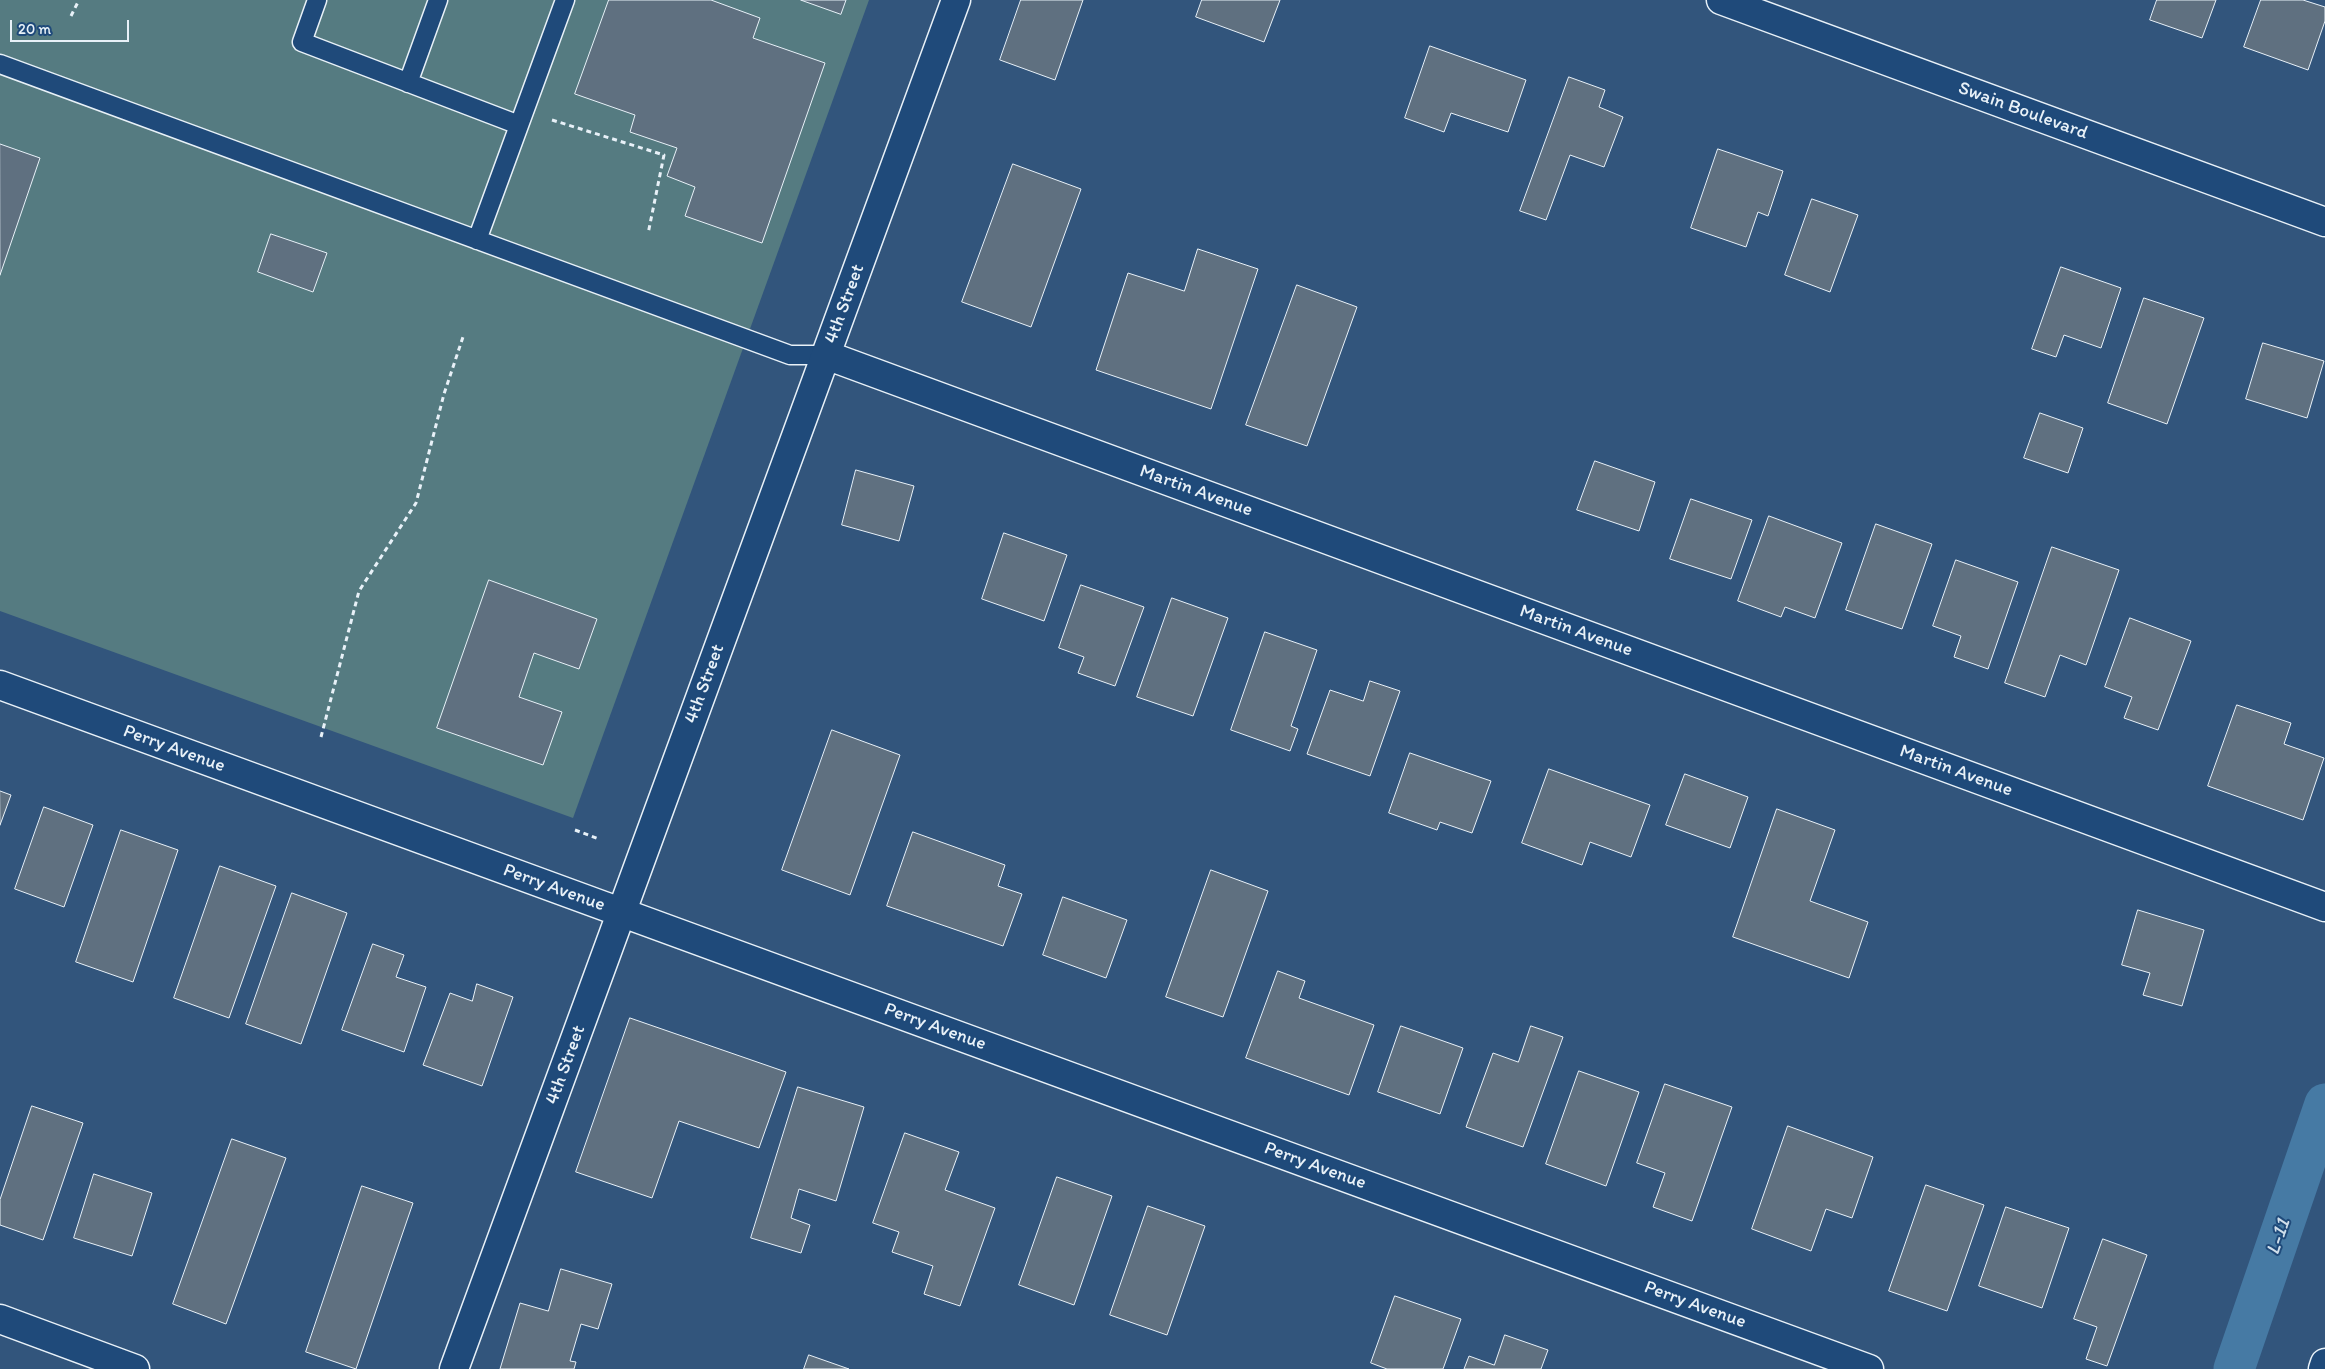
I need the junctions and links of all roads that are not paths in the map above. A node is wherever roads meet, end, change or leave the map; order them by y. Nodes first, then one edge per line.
1 (316, 0) edge
2 (438, 0) edge
3 (565, 0) edge
4 (956, 0) edge
5 (1721, 0) edge
6 (0, 64) edge
7 (408, 82) junction
8 (519, 125) junction
9 (2325, 222) edge
10 (477, 240) junction
11 (826, 355) junction
12 (0, 685) edge
13 (2325, 907) edge
14 (621, 913) junction
15 (0, 1319) edge
16 (2325, 1363) edge
17 (135, 1369) edge
18 (454, 1369) edge
19 (1870, 1369) edge
20 (2323, 1369) edge

1 - 7 lane
2 - 7 lane
3 - 8 lane
4 - 11 street, 4th Street
5 - 9 street, Swain Boulevard
6 - 10 lane
7 - 8 lane
8 - 10 lane
10 - 11 lane
11 - 13 street, Martin Avenue
11 - 14 street, 4th Street
12 - 14 street, Perry Avenue
14 - 18 street, 4th Street
14 - 19 street, Perry Avenue
15 - 17 street
16 - 20 street

